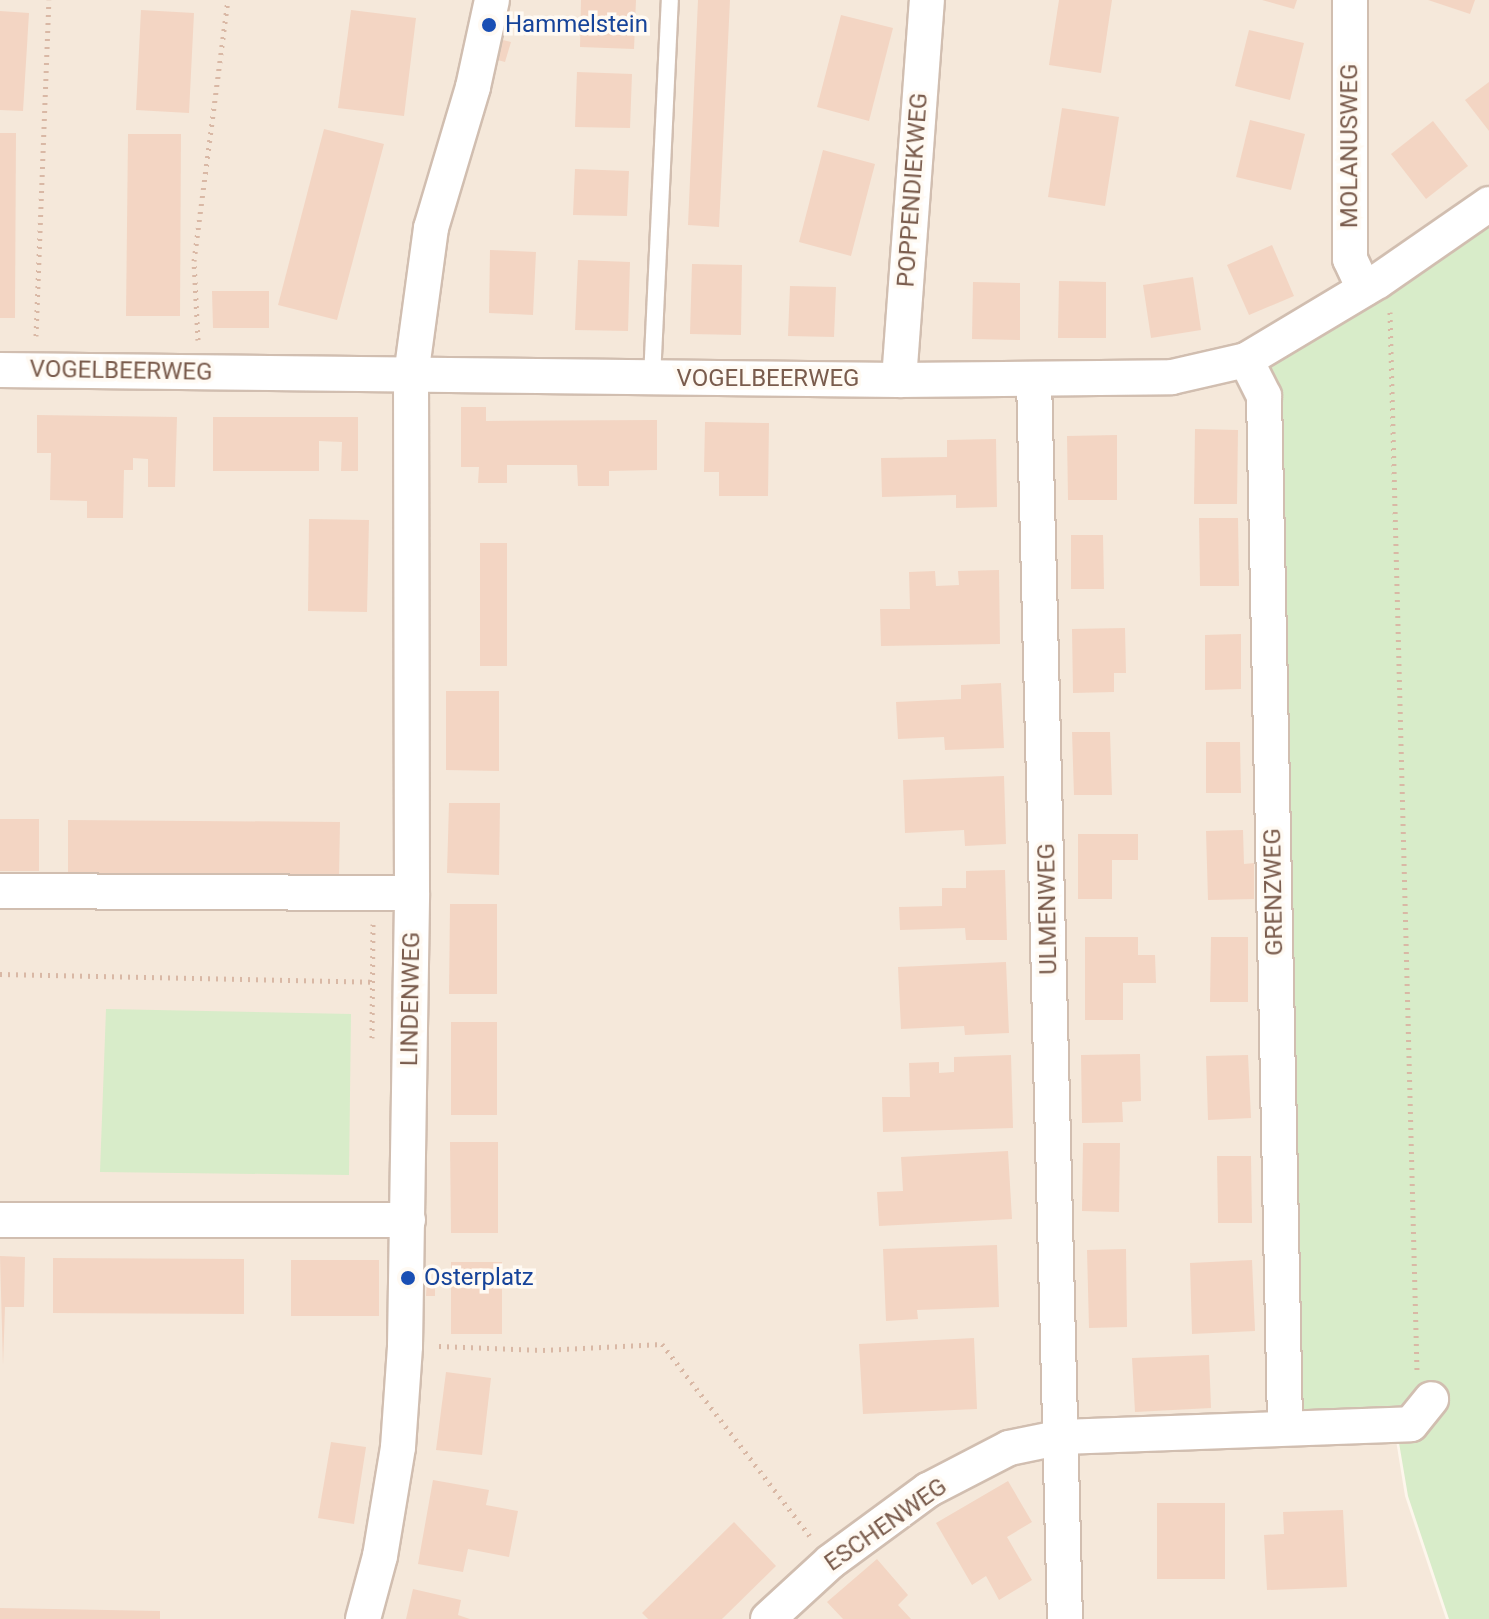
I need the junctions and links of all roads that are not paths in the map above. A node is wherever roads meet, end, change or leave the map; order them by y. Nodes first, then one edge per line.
1 (492, 0) edge
2 (670, 0) edge
3 (927, 0) edge
4 (1350, 0) edge
5 (1489, 204) edge
6 (1371, 285) junction
7 (1246, 360) junction
8 (0, 370) edge
9 (411, 376) junction
10 (652, 378) junction
11 (899, 380) junction
12 (1034, 380) junction
13 (0, 891) edge
14 (412, 893) junction
15 (0, 1220) edge
16 (408, 1220) junction
17 (1425, 1407) road end
18 (1285, 1427) junction
19 (1062, 1437) junction
20 (363, 1619) edge
21 (768, 1619) edge
22 (1065, 1619) edge

1 - 9 street
2 - 10 lane
3 - 11 street, POPPENDIEKWEG
4 - 6 street, MOLANUSWEG
5 - 6 street, VOGELBEERWEG
6 - 7 street, VOGELBEERWEG
7 - 12 street, VOGELBEERWEG
7 - 18 street, GRENZWEG
8 - 9 street, VOGELBEERWEG
9 - 10 street, VOGELBEERWEG
9 - 14 street, LINDENWEG
10 - 11 street, VOGELBEERWEG
11 - 12 street, VOGELBEERWEG
12 - 19 street, ULMENWEG
13 - 14 street
14 - 16 street, LINDENWEG
15 - 16 street
16 - 20 street, LINDENWEG
17 - 18 street
18 - 19 street
19 - 21 street, ESCHENWEG
19 - 22 street, ULMENWEG

